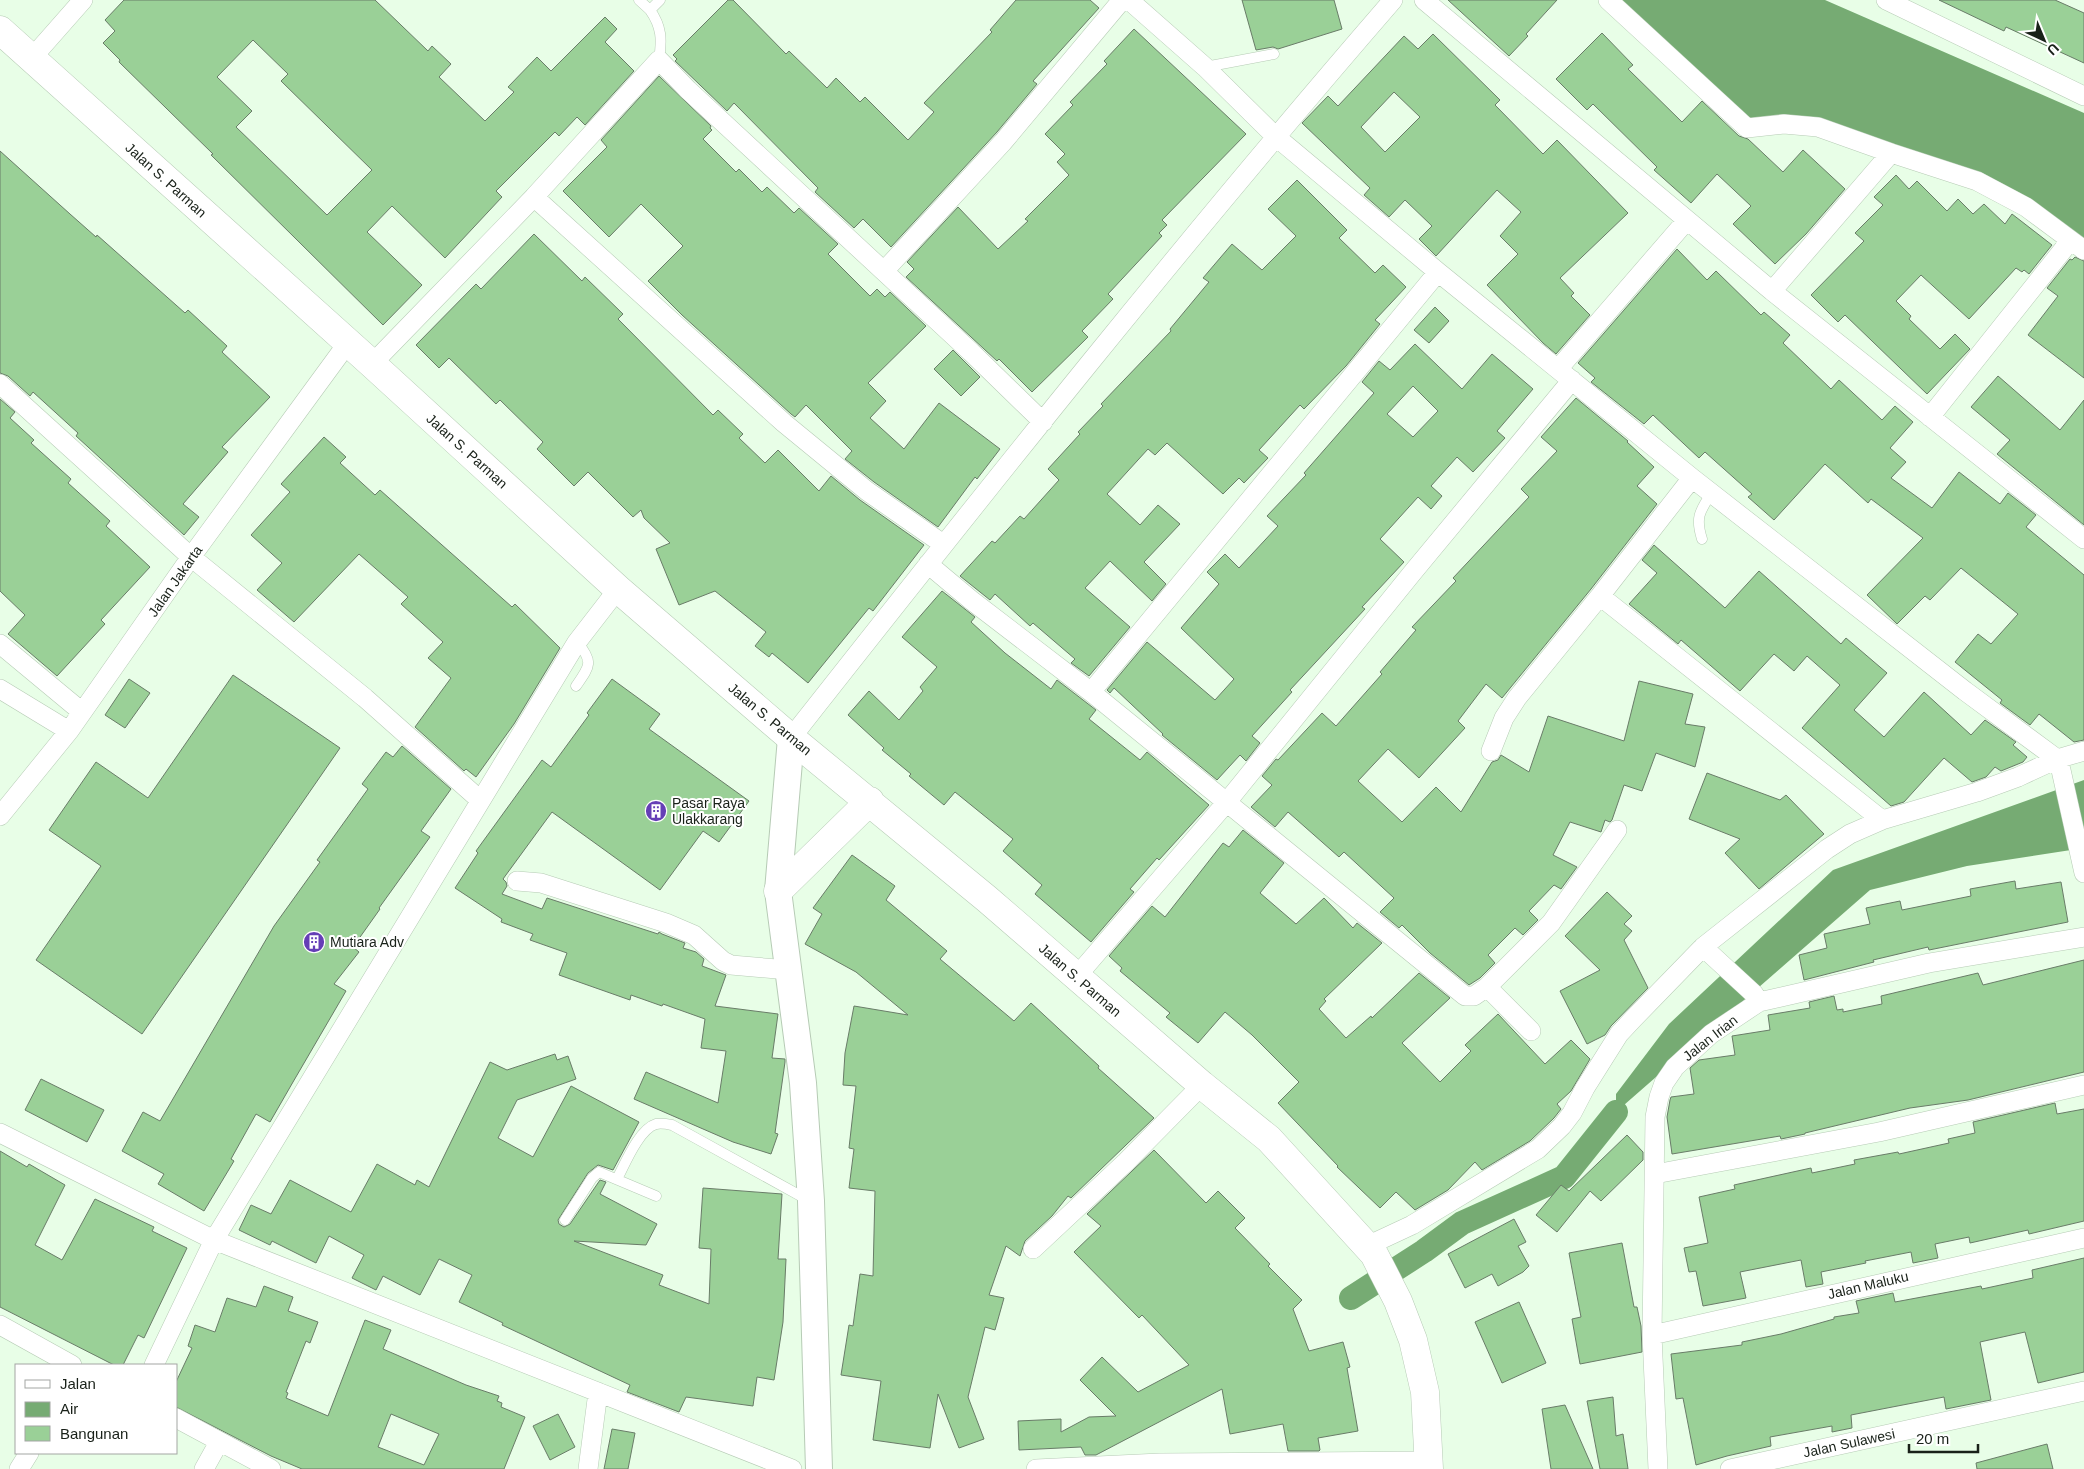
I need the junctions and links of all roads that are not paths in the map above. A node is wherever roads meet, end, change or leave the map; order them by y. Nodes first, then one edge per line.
1 (83, 0) edge
2 (640, 0) edge
3 (660, 0) edge
4 (1122, 0) edge
5 (1129, 0) edge
6 (1392, 0) edge
7 (1424, 0) edge
8 (1608, 0) edge
9 (1886, 0) edge
10 (650, 10) junction
11 (0, 30) edge
12 (1274, 54) dead end
13 (32, 59) junction
14 (659, 60) junction
15 (1205, 67) junction
16 (2084, 96) edge
17 (1274, 136) junction
18 (1890, 153) junction
19 (534, 197) junction
20 (1687, 220) junction
21 (2077, 246) edge
22 (884, 271) junction
23 (1438, 272) junction
24 (1772, 291) junction
25 (347, 344) junction
26 (372, 364) junction
27 (1565, 374) junction
28 (0, 384) edge
29 (1930, 417) junction
30 (1043, 422) junction
31 (1692, 478) junction
32 (1712, 492) junction
33 (2084, 539) edge
34 (1702, 540) dead end
35 (943, 544) junction
36 (191, 557) junction
37 (928, 564) junction
38 (618, 589) junction
39 (1600, 596) junction
40 (577, 642) junction
41 (0, 644) edge
42 (576, 686) dead end
43 (0, 689) edge
44 (1091, 692) junction
45 (82, 712) junction
46 (69, 731) junction
47 (791, 738) junction
48 (1491, 751) dead end
49 (2084, 751) edge
50 (2059, 764) junction
51 (480, 800) junction
52 (870, 801) junction
53 (1226, 803) junction
54 (0, 816) edge
55 (1882, 820) junction
56 (1618, 830) dead end
57 (2084, 873) edge
58 (517, 881) dead end
59 (778, 891) junction
60 (2084, 937) edge
61 (1706, 950) junction
62 (789, 970) junction
63 (1076, 977) junction
64 (1487, 987) junction
65 (1756, 998) junction
66 (1531, 1031) dead end
67 (1202, 1085) junction
68 (2084, 1085) edge
69 (0, 1133) edge
70 (1655, 1174) junction
71 (617, 1179) junction
72 (656, 1196) dead end
73 (812, 1201) junction
74 (565, 1220) dead end
75 (2084, 1238) edge
76 (214, 1240) junction
77 (1033, 1249) dead end
78 (1370, 1250) junction
79 (0, 1325) edge
80 (1652, 1335) junction
81 (70, 1364) edge
82 (154, 1364) edge
83 (2084, 1391) edge
84 (598, 1392) junction
85 (178, 1419) edge
86 (220, 1442) junction
87 (28, 1454) edge
88 (1429, 1465) edge
89 (18, 1469) edge
90 (204, 1469) edge
91 (271, 1469) edge
92 (588, 1469) edge
93 (792, 1469) edge
94 (820, 1469) edge
95 (1036, 1469) edge
96 (1658, 1469) edge
97 (1730, 1469) edge

1 - 13 street
2 - 10 lane
3 - 10 lane
4 - 22 street
5 - 15 street
6 - 17 street
7 - 20 street
8 - 18 street
9 - 16 street
10 - 14 lane
11 - 13 main road, Jalan S. Parman
12 - 15 lane
13 - 25 main road, Jalan S. Parman
14 - 19 street
14 - 22 street
15 - 17 street
17 - 23 street
17 - 30 street
18 - 21 street
18 - 24 street
19 - 26 street
19 - 35 street
20 - 24 street
20 - 27 street
21 - 29 street
22 - 30 street
23 - 27 street
23 - 44 street
24 - 29 street
25 - 26 main road, Jalan S. Parman
25 - 36 street, Jalan Jakarta
26 - 38 main road, Jalan S. Parman
27 - 31 street
27 - 53 street
28 - 36 street
29 - 33 street
30 - 35 street
31 - 32 street
31 - 39 street
32 - 34 lane
32 - 50 street
35 - 37 street
36 - 45 street, Jalan Jakarta
36 - 51 street
37 - 44 street
37 - 47 street
38 - 40 street
38 - 47 main road, Jalan S. Parman
39 - 48 street
39 - 55 street
40 - 42 lane
40 - 51 street
41 - 45 street
43 - 46 street
44 - 53 street
45 - 46 street, Jalan Jakarta
46 - 54 street, Jalan Jakarta
47 - 52 main road, Jalan S. Parman
47 - 59 main road
49 - 50 street
50 - 55 street
50 - 57 street
51 - 76 street
52 - 59 main road
52 - 63 main road, Jalan S. Parman
53 - 63 street
53 - 64 street
55 - 61 street
56 - 64 street
58 - 62 street
59 - 62 main road
60 - 65 street, Jalan Irian
61 - 65 street
61 - 78 street
62 - 73 main road
63 - 67 main road, Jalan S. Parman
64 - 66 street
65 - 70 street, Jalan Irian
67 - 77 street
67 - 78 main road, Jalan S. Parman
68 - 70 street
69 - 76 street
70 - 80 street, Jalan Irian
71 - 72 lane
71 - 73 lane
71 - 74 lane
73 - 94 main road
75 - 80 street, Jalan Maluku
76 - 82 street
76 - 84 street
78 - 88 main road, Jalan S. Parman
79 - 81 street
80 - 96 street, Jalan Irian
83 - 97 street, Jalan Sulawesi
84 - 92 street
84 - 93 street
85 - 86 street
86 - 90 street
86 - 91 street
87 - 89 street
88 - 95 street

